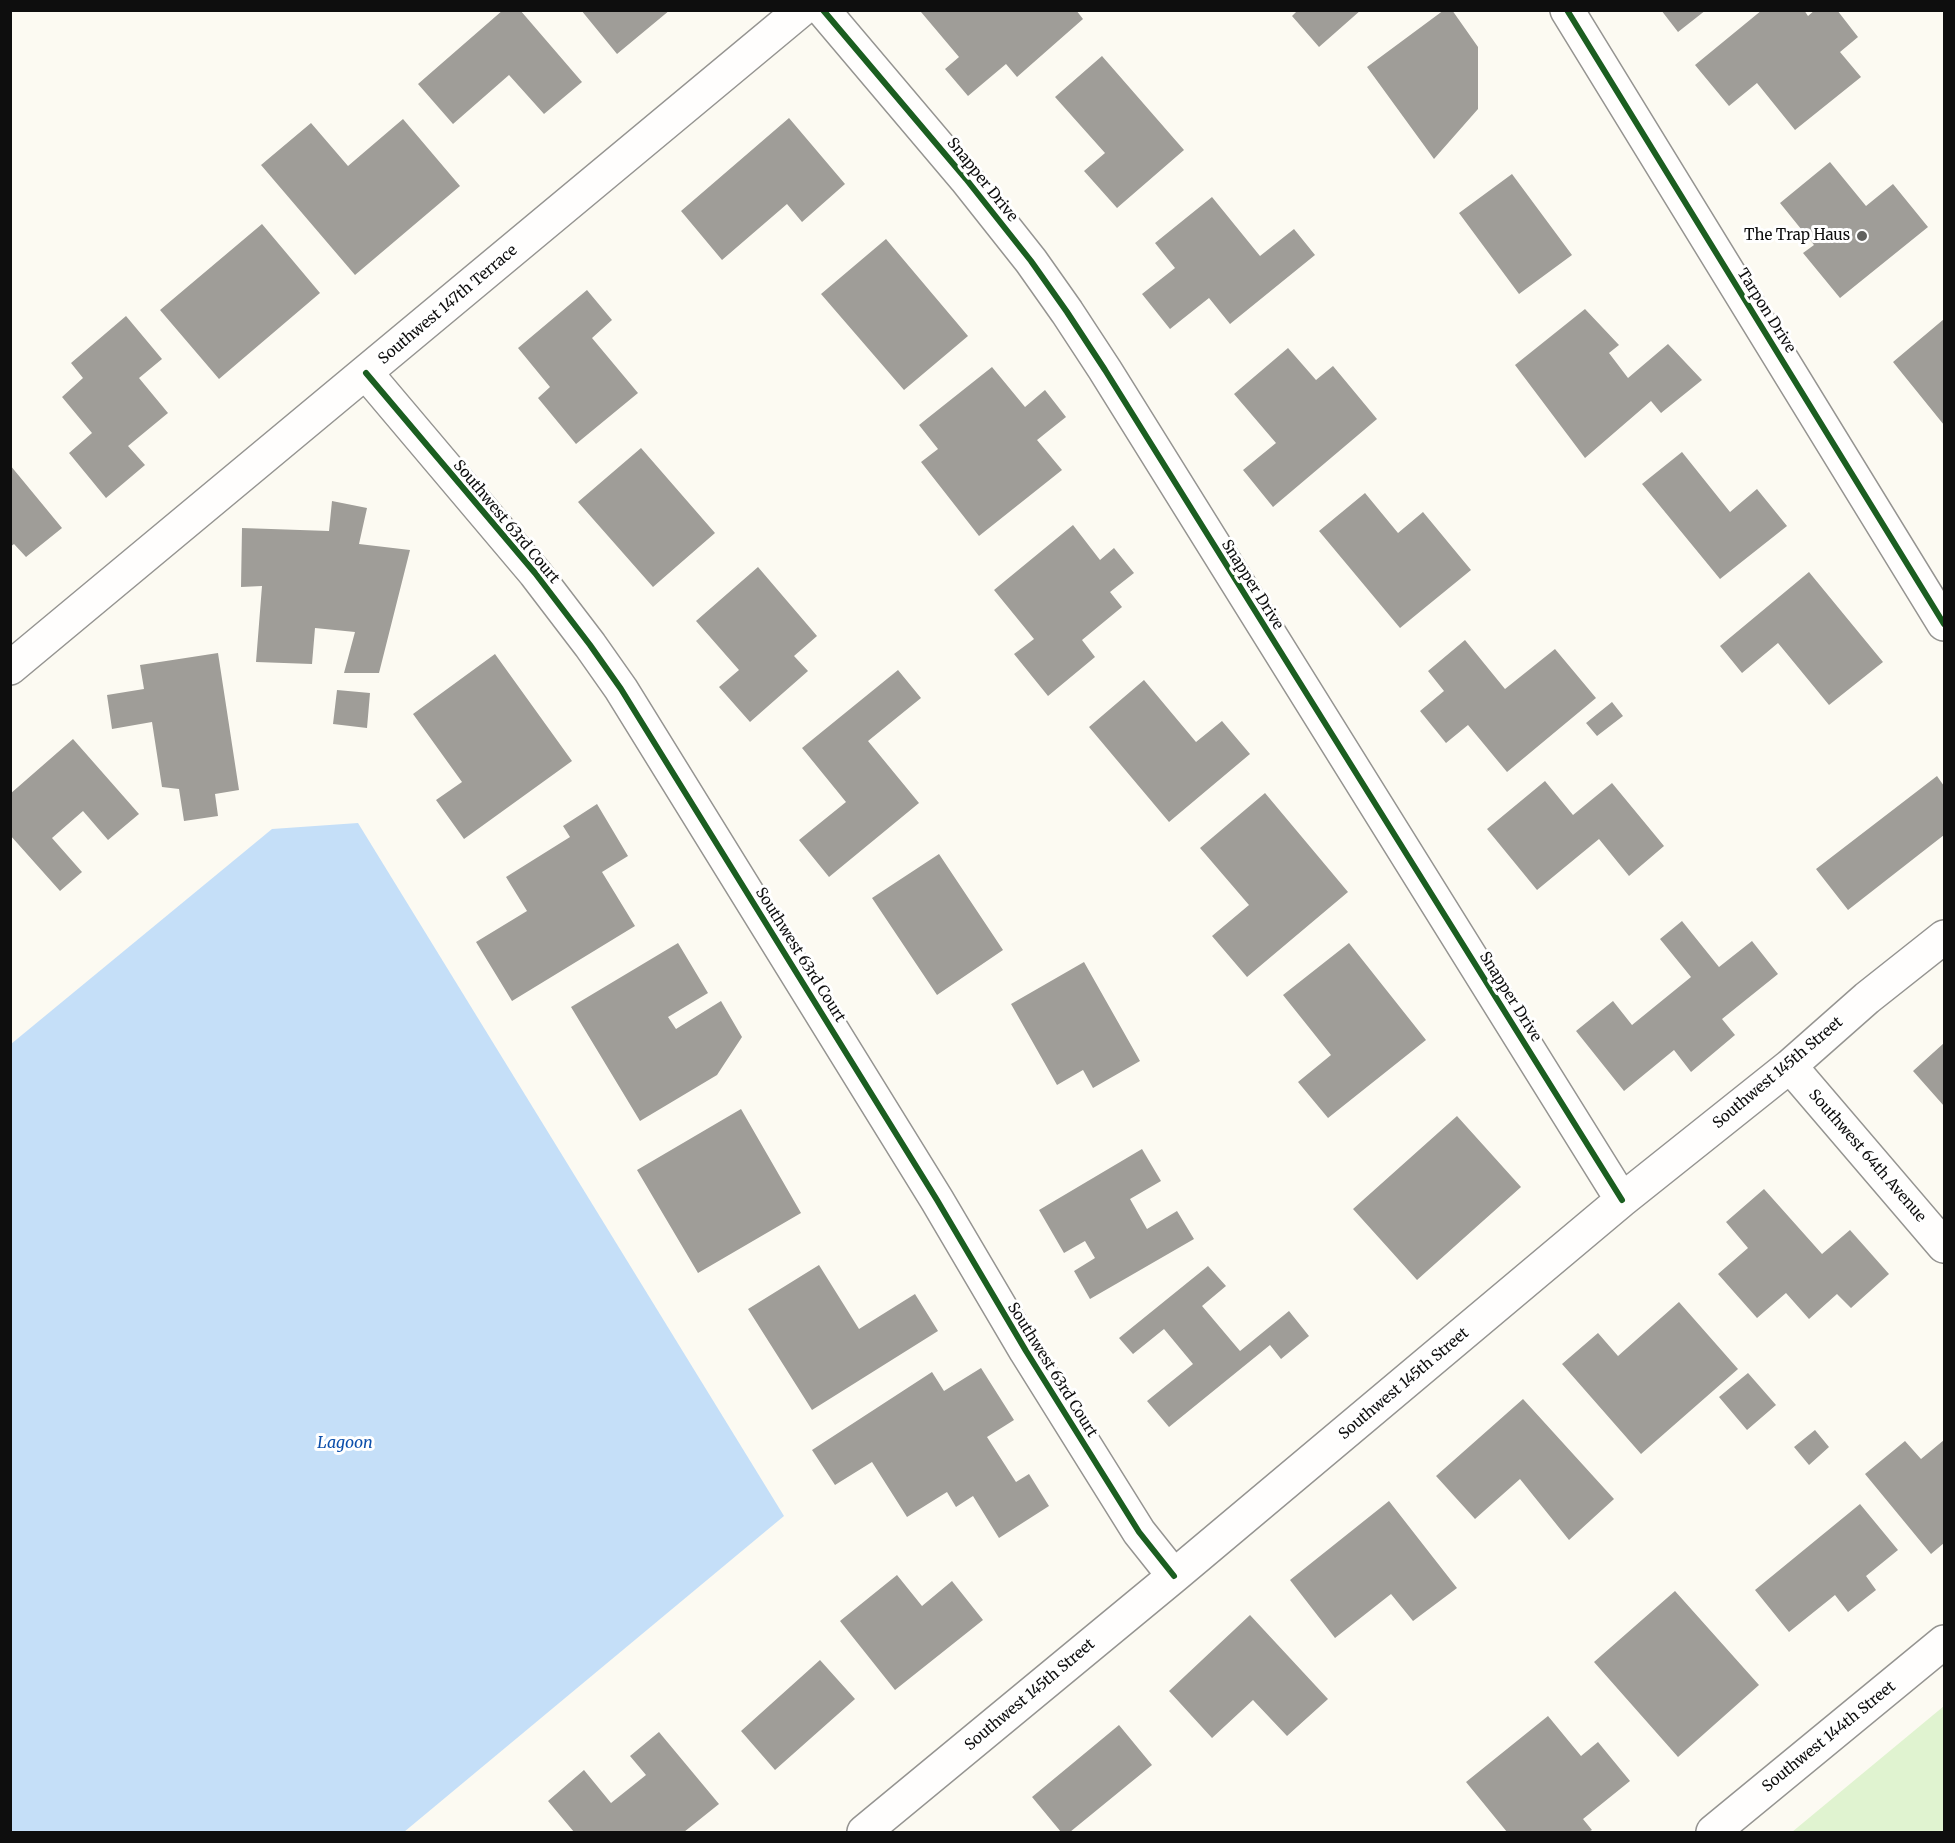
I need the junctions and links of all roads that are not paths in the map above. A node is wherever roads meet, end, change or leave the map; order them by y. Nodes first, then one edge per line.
1 (801, 10) edge
2 (824, 10) edge
3 (1567, 10) edge
4 (366, 374) junction
5 (1944, 624) edge
6 (10, 668) edge
7 (1944, 937) edge
8 (1790, 1066) junction
9 (1622, 1200) junction
10 (1944, 1246) edge
11 (1174, 1576) junction
12 (1944, 1642) edge
13 (864, 1833) edge
14 (1713, 1833) edge

1 - 4 street, Southwest 147th Terrace
2 - 9 street, Snapper Drive
3 - 5 street, Tarpon Drive
4 - 6 street, Southwest 147th Terrace
4 - 11 street, Southwest 63rd Court
7 - 8 street, Southwest 145th Street
8 - 9 street, Southwest 145th Street
8 - 10 street, Southwest 64th Avenue
9 - 11 street, Southwest 145th Street
11 - 13 street, Southwest 145th Street
12 - 14 street, Southwest 144th Street

